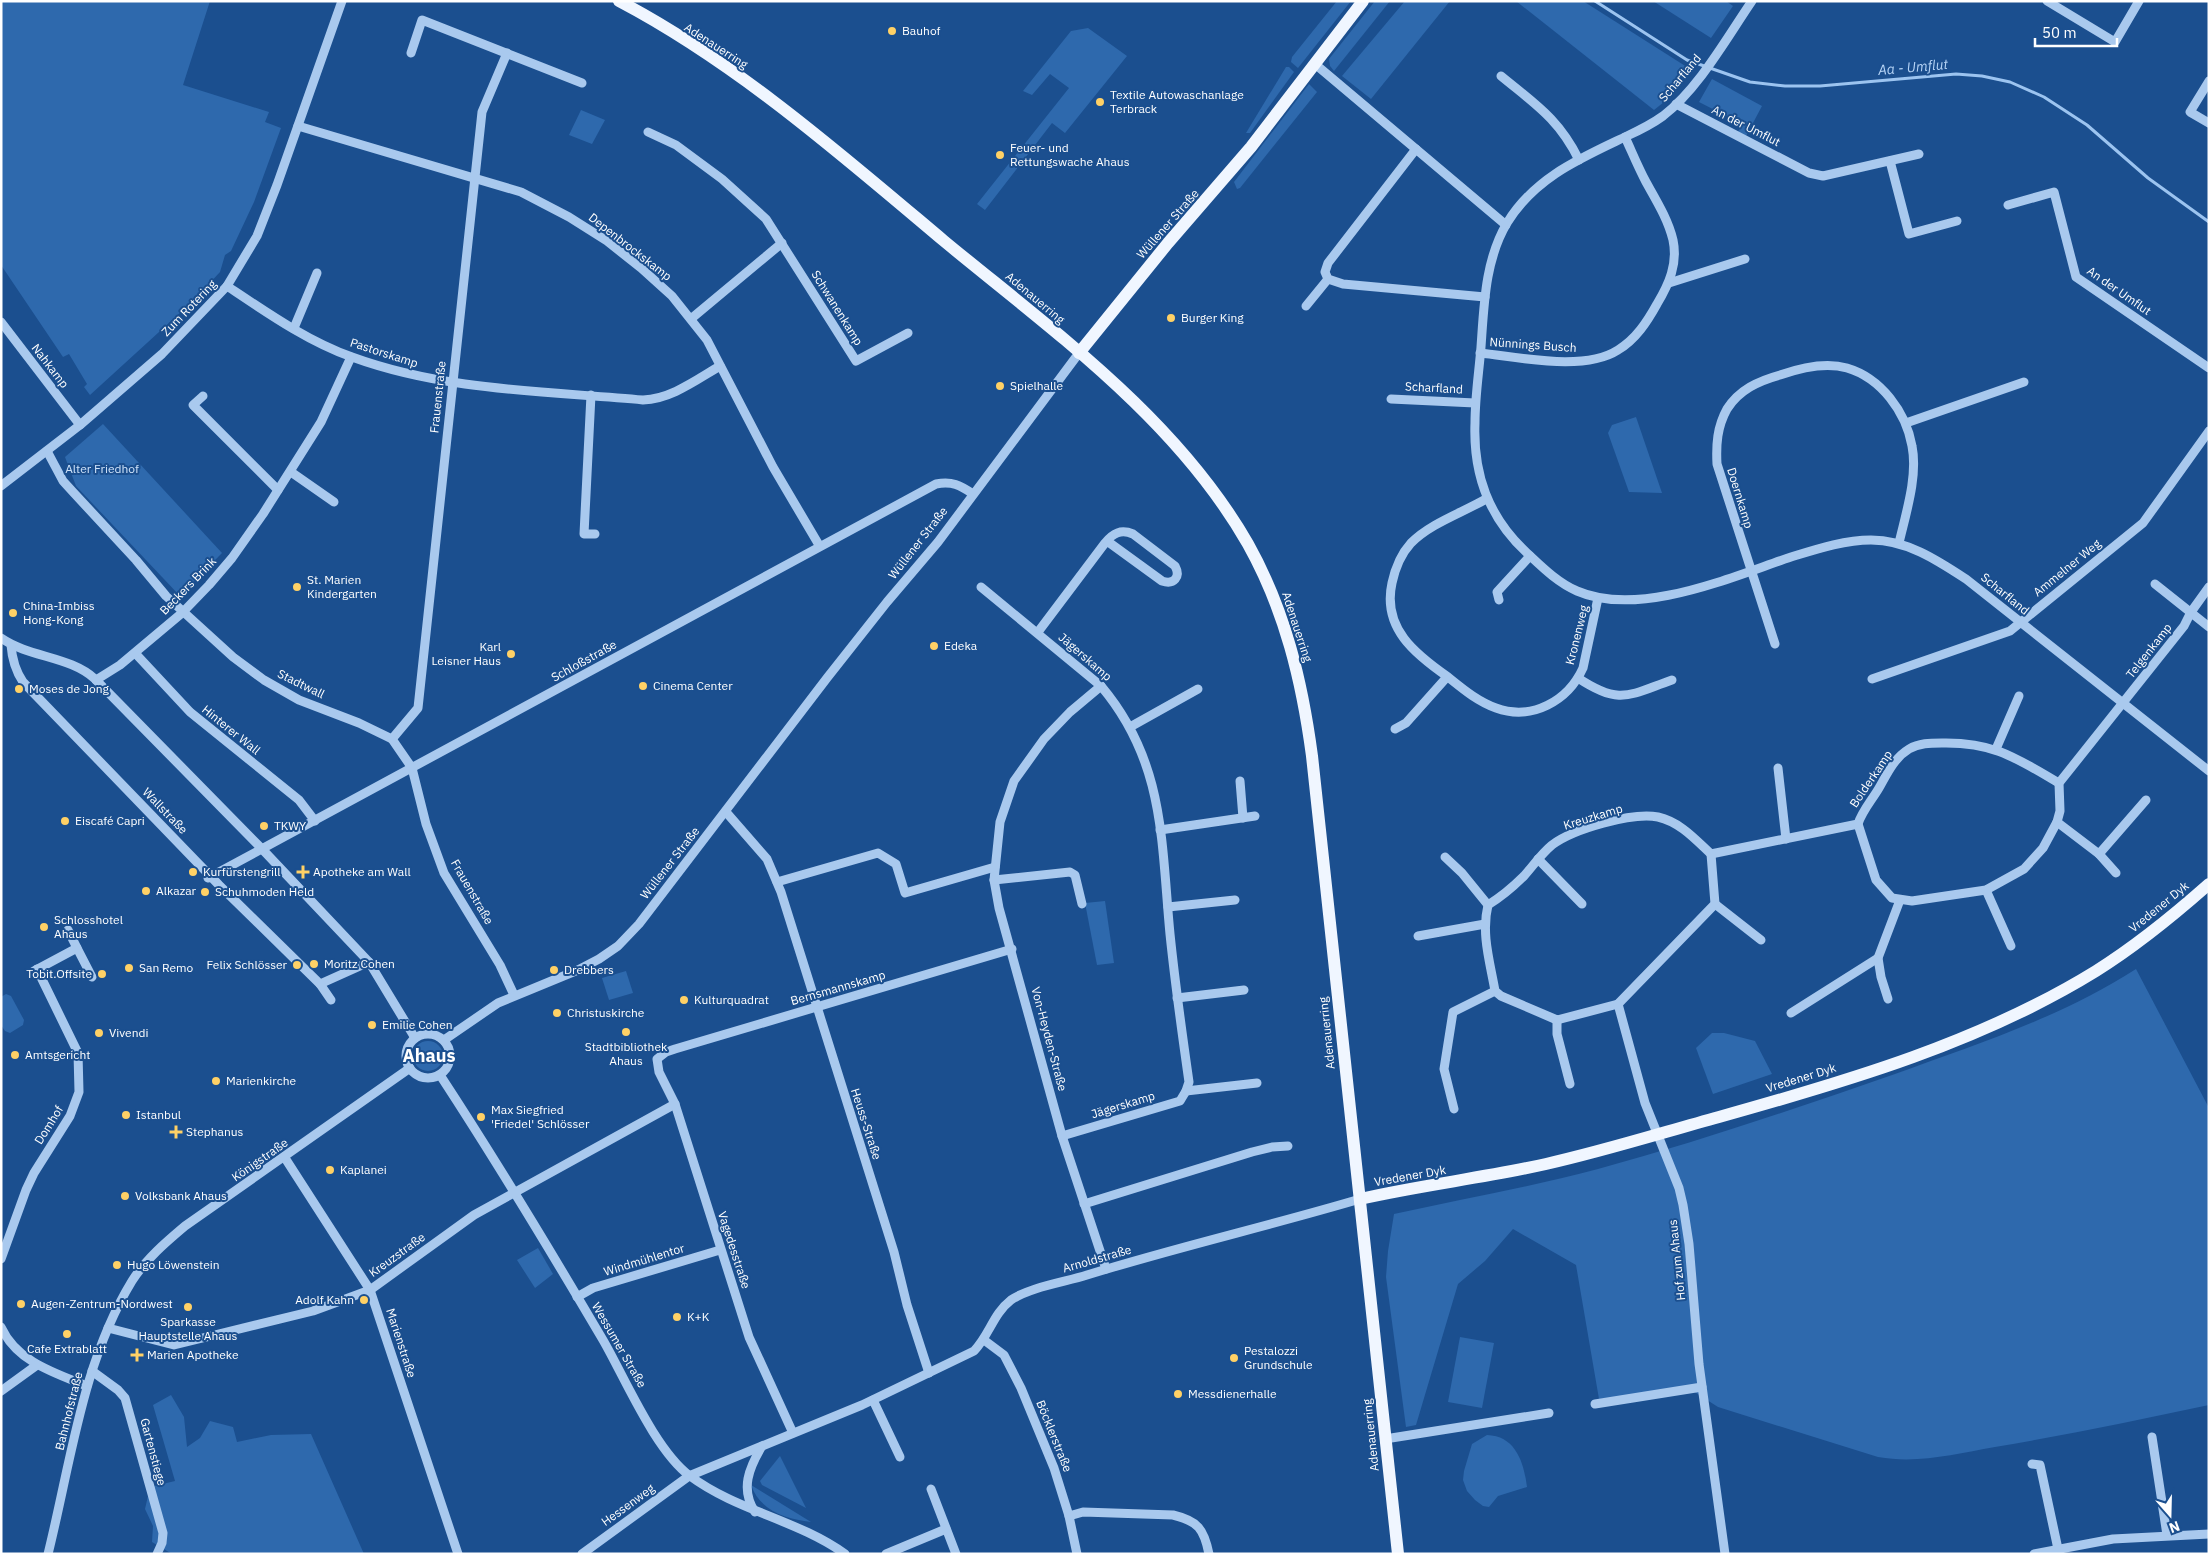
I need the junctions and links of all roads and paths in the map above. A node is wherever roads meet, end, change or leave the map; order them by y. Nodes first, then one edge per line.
1 (342, 1) edge
2 (619, 1) edge
3 (1363, 1) edge
4 (1752, 1) edge
5 (2047, 1) edge
6 (2139, 1) edge
7 (411, 53) dead end
8 (507, 53) junction
9 (1315, 64) junction
10 (1501, 76) dead end
11 (2209, 81) edge
12 (582, 84) dead end
13 (1676, 104) junction
14 (2209, 123) edge
15 (298, 126) junction
16 (648, 132) dead end
17 (1625, 137) junction
18 (1416, 149) junction
19 (1919, 154) dead end
20 (1579, 160) junction
21 (1890, 161) junction
22 (474, 177) junction
23 (2008, 205) dead end
24 (1957, 221) dead end
25 (1506, 225) junction
26 (782, 243) junction
27 (1745, 259) dead end
28 (317, 274) dead end
29 (1328, 279) junction
30 (1669, 283) junction
31 (227, 286) junction
32 (1485, 297) junction
33 (1306, 306) dead end
34 (692, 318) junction
35 (1, 322) edge
36 (294, 328) junction
37 (908, 333) dead end
38 (1080, 353) junction
39 (1480, 353) junction
40 (351, 357) junction
41 (720, 366) junction
42 (2209, 368) edge
43 (2024, 382) dead end
44 (452, 383) junction
45 (591, 395) junction
46 (203, 396) dead end
47 (1391, 399) dead end
48 (1475, 403) junction
49 (1906, 423) junction
50 (80, 425) junction
51 (2209, 431) edge
52 (47, 451) junction
53 (291, 472) junction
54 (1, 486) edge
55 (278, 490) junction
56 (973, 494) junction
57 (1486, 499) junction
58 (334, 502) dead end
59 (595, 534) dead end
60 (1107, 541) junction
61 (1899, 543) junction
62 (819, 545) junction
63 (1530, 556) junction
64 (1750, 570) junction
65 (2155, 584) dead end
66 (981, 587) dead end
67 (2209, 587) edge
68 (1598, 598) junction
69 (1499, 600) dead end
70 (2190, 612) junction
71 (182, 613) junction
72 (2020, 623) junction
73 (2209, 627) edge
74 (1038, 632) junction
75 (1, 638) edge
76 (1775, 644) dead end
77 (10, 645) junction
78 (135, 653) junction
79 (1447, 677) junction
80 (1578, 678) junction
81 (1872, 679) dead end
82 (1672, 680) dead end
83 (99, 683) junction
84 (1101, 686) junction
85 (1198, 689) dead end
86 (2019, 696) dead end
87 (2123, 703) junction
88 (1130, 727) junction
89 (1395, 729) dead end
90 (392, 739) junction
91 (1996, 749) junction
92 (412, 768) junction
93 (1778, 768) dead end
94 (2209, 771) edge
95 (1240, 781) dead end
96 (2059, 783) junction
97 (2146, 800) dead end
98 (726, 812) junction
99 (1255, 816) dead end
100 (1243, 818) junction
101 (315, 821) junction
102 (2057, 822) junction
103 (1858, 824) junction
104 (1160, 830) junction
105 (1786, 839) junction
106 (263, 850) junction
107 (1710, 854) junction
108 (2099, 854) junction
109 (1445, 856) dead end
110 (1538, 859) junction
111 (995, 868) junction
112 (2116, 873) dead end
113 (209, 878) junction
114 (994, 880) junction
115 (777, 882) junction
116 (2209, 884) edge
117 (1986, 890) junction
118 (1235, 900) dead end
119 (1900, 900) junction
120 (1082, 904) dead end
121 (1582, 904) dead end
122 (1715, 904) junction
123 (1488, 905) junction
124 (1168, 907) junction
125 (1485, 924) junction
126 (68, 930) dead end
127 (1418, 936) dead end
128 (1761, 940) dead end
129 (2011, 946) dead end
130 (77, 948) junction
131 (1012, 949) junction
132 (1878, 958) junction
133 (369, 962) junction
134 (92, 977) dead end
135 (320, 984) junction
136 (1244, 990) dead end
137 (1495, 991) junction
138 (514, 994) junction
139 (1177, 998) junction
140 (1888, 999) dead end
141 (331, 1000) dead end
142 (1618, 1004) junction
143 (816, 1006) junction
144 (1791, 1013) dead end
145 (1557, 1020) junction
146 (415, 1038) junction
147 (444, 1040) junction
148 (410, 1068) junction
149 (659, 1072) joint
150 (440, 1075) junction
151 (1257, 1083) dead end
152 (1570, 1084) dead end
153 (1186, 1091) junction
154 (675, 1104) junction
155 (1454, 1110) dead end
156 (1657, 1134) junction
157 (1062, 1136) junction
158 (1288, 1146) dead end
159 (285, 1158) junction
160 (515, 1191) junction
161 (1360, 1199) junction
162 (1084, 1204) junction
163 (720, 1250) junction
164 (1, 1259) edge
165 (1106, 1269) junction
166 (133, 1281) joint
167 (370, 1290) junction
168 (577, 1297) junction
169 (1, 1327) edge
170 (108, 1328) junction
171 (984, 1340) junction
172 (37, 1365) junction
173 (92, 1372) junction
174 (929, 1373) junction
175 (86, 1386) junction
176 (1702, 1387) junction
177 (1, 1391) edge
178 (873, 1400) junction
179 (1595, 1404) dead end
180 (1549, 1413) dead end
181 (793, 1433) junction
182 (2152, 1437) dead end
183 (1384, 1439) junction
184 (762, 1446) junction
185 (900, 1457) dead end
186 (2032, 1464) dead end
187 (689, 1476) junction
188 (931, 1490) dead end
189 (755, 1512) junction
190 (1069, 1516) junction
191 (946, 1529) junction
192 (2209, 1534) edge
193 (2167, 1535) junction
194 (2058, 1549) junction
195 (2079, 1550) edge
196 (48, 1554) edge
197 (157, 1554) edge
198 (458, 1554) edge
199 (582, 1554) edge
200 (845, 1554) edge
201 (886, 1554) edge
202 (956, 1554) edge
203 (1077, 1554) edge
204 (1209, 1554) edge
205 (1398, 1554) edge
206 (1725, 1554) edge
207 (2034, 1554) edge

1 - 15 street, Zum Rotering
2 - 38 main road, Adenauerring
3 - 9 main road, Wüllener Straße
4 - 13 street, Scharfland
5 - 6 street
7 - 8 street
8 - 12 street
8 - 22 street, Frauenstraße
9 - 18 street
9 - 38 main road, Wüllener Straße
10 - 20 street
11 - 14 street
13 - 17 street, Scharfland
13 - 21 street, An der Umflut
15 - 22 street, Depenbrockskamp
15 - 31 street, Zum Rotering
16 - 26 street, Schwanenkamp
17 - 20 street, Scharfland
17 - 30 street, Nünnings Busch
18 - 25 street
18 - 29 street
19 - 21 street, An der Umflut
20 - 25 street, Scharfland
21 - 24 street
22 - 34 street, Depenbrockskamp
22 - 44 street, Frauenstraße
23 - 42 street, An der Umflut
25 - 32 street, Scharfland
26 - 34 street
26 - 37 street, Schwanenkamp
27 - 30 street
28 - 36 street
29 - 32 street
29 - 33 street
30 - 39 street, Nünnings Busch
31 - 36 street, Pastorskamp
31 - 50 street, Zum Rotering
32 - 39 street, Scharfland
34 - 41 street, Depenbrockskamp
35 - 50 street, Nahkamp
36 - 40 street, Pastorskamp
38 - 56 street, Wüllener Straße
38 - 161 main road, Adenauerring
39 - 48 street, Scharfland
40 - 44 street, Pastorskamp
40 - 53 street, Beckers Brink
41 - 45 street, Pastorskamp
41 - 62 street, Depenbrockskamp
43 - 49 street
44 - 45 street, Pastorskamp
44 - 90 street, Frauenstraße
45 - 59 street
46 - 55 street
47 - 48 street, Scharfland
48 - 57 street, Scharfland
49 - 61 street, Doernkamp
49 - 64 street, Doernkamp
50 - 52 street, Zum Rotering
51 - 72 street, Ammelner Weg
52 - 54 street, Zum Rotering
52 - 71 street, Stadtwall
53 - 55 street, Beckers Brink
53 - 58 street
55 - 71 street, Beckers Brink
56 - 62 street, Schloßstraße
56 - 98 street, Wüllener Straße
57 - 63 street, Scharfland
57 - 79 street, Kronenweg
60 - 60 street
60 - 74 street
61 - 64 street, Scharfland
61 - 72 street, Scharfland
62 - 92 street, Schloßstraße
63 - 68 street, Scharfland
63 - 69 street
64 - 68 street, Scharfland
64 - 76 street
65 - 70 street
66 - 74 street, Jägerskamp
67 - 70 street, Telgenkamp
68 - 80 street, Kronenweg
70 - 73 street
70 - 87 street, Telgenkamp
71 - 78 street, Beckers Brink
71 - 90 street, Stadtwall
72 - 81 street, Ammelner Weg
72 - 87 street, Scharfland
74 - 84 street, Jägerskamp
75 - 77 street
77 - 83 street
77 - 113 street, Wallstraße
78 - 83 street, Beckers Brink
78 - 101 street, Hinterer Wall
79 - 80 street, Kronenweg
79 - 89 street
80 - 82 street, Kronenweg
83 - 106 street
84 - 88 street, Jägerskamp
84 - 111 street, Von-Heyden-Straße
85 - 88 street
86 - 91 street
87 - 94 street, Scharfland
87 - 96 street
88 - 104 street, Jägerskamp
90 - 92 street, Stadtwall
91 - 96 street, Bolderkamp
91 - 103 street, Bolderkamp
92 - 101 street, Schloßstraße
92 - 138 street, Frauenstraße
93 - 105 street
95 - 100 street
96 - 102 street
97 - 108 street
98 - 115 street, Heuss-Straße
98 - 138 street, Wüllener Straße
99 - 100 street
100 - 104 street
101 - 106 street, Schloßstraße
102 - 108 street
102 - 117 street
103 - 105 street, Bolderkamp
103 - 119 street, Bolderkamp
104 - 124 street, Jägerskamp
105 - 107 street
106 - 113 street, Schloßstraße
106 - 133 street
107 - 110 street, Kreuzkamp
107 - 122 street
108 - 112 street
109 - 123 street
110 - 121 street
110 - 123 street, Kreuzkamp
111 - 114 street, Von-Heyden-Straße
111 - 115 street
113 - 135 street, Wallstraße
114 - 120 street
114 - 131 street, Von-Heyden-Straße
115 - 143 street, Heuss-Straße
116 - 156 main road, Vredener Dyk
117 - 119 street
117 - 129 street
118 - 124 street
119 - 132 street
122 - 128 street
122 - 142 street
123 - 125 street
124 - 139 street, Jägerskamp
125 - 127 street
125 - 137 street
126 - 130 street
130 - 134 street
130 - 164 street, Domhof
131 - 143 street, Bernsmannskamp
131 - 157 street, Von-Heyden-Straße
132 - 140 street
132 - 144 street
133 - 135 street
133 - 146 street
135 - 141 street, Wallstraße
136 - 139 street
137 - 145 street
137 - 155 street
138 - 147 street, Wüllener Straße
139 - 153 street, Jägerskamp
142 - 145 street
142 - 156 street
143 - 149 street, Bernsmannskamp
143 - 174 street, Heuss-Straße
145 - 152 street
146 - 147 street
146 - 148 street
147 - 150 street
148 - 150 street
148 - 159 street, Königstraße
149 - 154 street, Vagedesstraße
150 - 160 street, Wessumer Straße
151 - 153 street, Jägerskamp
153 - 157 street, Jägerskamp
154 - 160 street, Kreuzstraße
154 - 163 street, Vagedesstraße
156 - 161 main road, Vredener Dyk
156 - 176 street, Hof zum Ahaus
157 - 162 street, Von-Heyden-Straße
158 - 162 street
159 - 166 street, Königstraße
159 - 167 street, Marienstraße
160 - 167 street, Kreuzstraße
160 - 168 street, Wessumer Straße
161 - 165 street, Arnoldstraße
161 - 183 main road, Adenauerring
162 - 165 street, Von-Heyden-Straße
163 - 168 street, Windmühlentor
163 - 181 street, Vagedesstraße
165 - 171 street, Arnoldstraße
166 - 170 street, Bahnhofstraße
167 - 170 street, Kreuzstraße
167 - 198 street, Marienstraße
168 - 187 street, Wessumer Straße
169 - 172 street
170 - 173 street, Bahnhofstraße
171 - 174 street, Arnoldstraße
171 - 190 street, Böcklerstraße
172 - 175 street
172 - 177 street
173 - 175 street, Bahnhofstraße
173 - 197 street, Gartenstiege
174 - 178 street, Arnoldstraße
175 - 196 street, Bahnhofstraße
176 - 179 street
176 - 206 street, Hof zum Ahaus
178 - 181 street, Arnoldstraße
178 - 185 street
180 - 183 street
181 - 184 street, Arnoldstraße
182 - 193 street
183 - 205 main road, Adenauerring
184 - 187 street, Arnoldstraße
184 - 189 street
186 - 194 street
187 - 189 street, Wessumer Straße
187 - 199 street, Hessenweg
188 - 191 street
189 - 200 street, Wessumer Straße
190 - 203 street, Böcklerstraße
190 - 204 street
191 - 201 street
191 - 202 street
192 - 193 street
193 - 195 street
194 - 195 street
194 - 207 street

